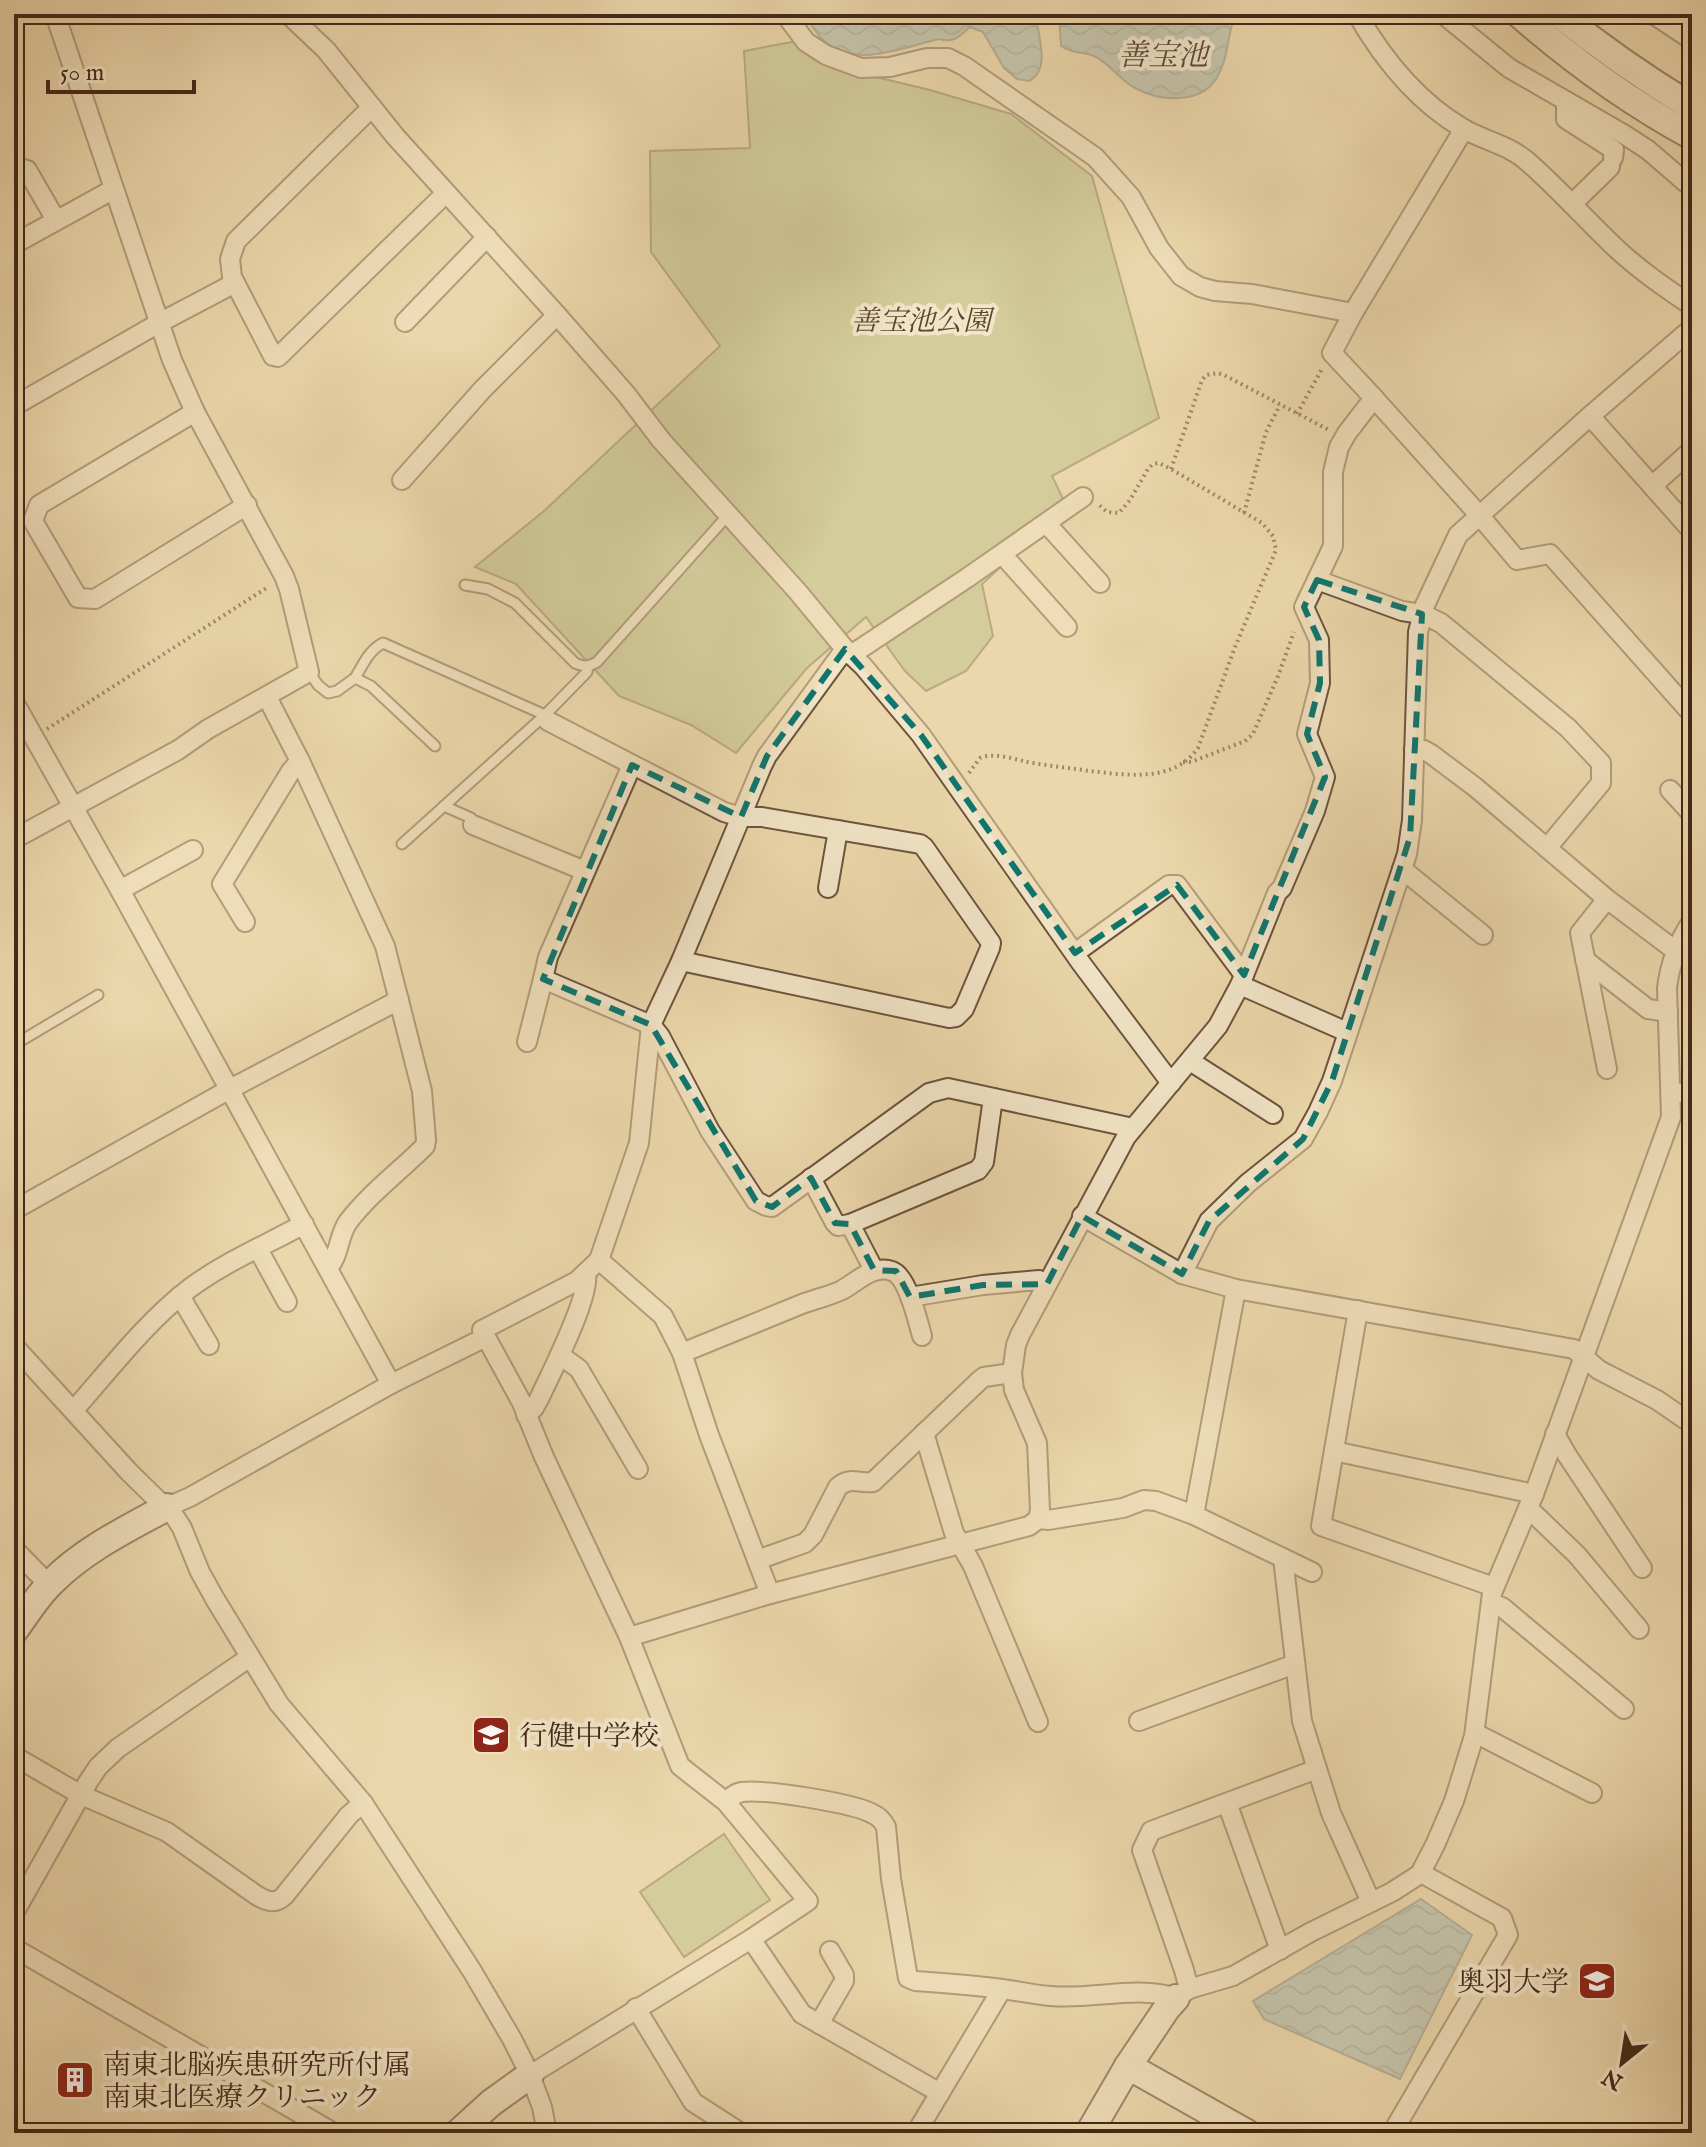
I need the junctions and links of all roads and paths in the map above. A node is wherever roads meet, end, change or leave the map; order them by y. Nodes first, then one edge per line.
1 (55, 14) edge
2 (288, 14) edge
3 (785, 14) edge
4 (1357, 14) edge
5 (1443, 14) edge
6 (1519, 14) edge
7 (1559, 14) edge
8 (1653, 14) edge
9 (1692, 40) edge
10 (1566, 101) junction
11 (372, 107) junction
12 (1692, 107) edge
13 (1668, 123) junction
14 (1464, 129) junction
15 (1692, 136) edge
16 (1652, 153) junction
17 (14, 171) edge
18 (1692, 188) edge
19 (114, 189) junction
20 (446, 193) junction
21 (1573, 203) junction
22 (56, 220) junction
23 (487, 237) junction
24 (14, 244) edge
25 (235, 283) junction
26 (1692, 306) edge
27 (1353, 313) junction
28 (557, 315) junction
29 (405, 322) dead end
30 (159, 323) junction
31 (1692, 328) edge
32 (1332, 353) junction
33 (1374, 398) junction
34 (1280, 405) junction
35 (14, 406) edge
36 (195, 412) junction
37 (1297, 414) junction
38 (1590, 416) junction
39 (1344, 438) junction
40 (1692, 450) edge
41 (1171, 469) junction
42 (402, 480) dead end
43 (1652, 486) junction
44 (1083, 497) joint
45 (247, 505) junction
46 (1244, 513) junction
47 (728, 515) junction
48 (1480, 516) junction
49 (1046, 523) junction
50 (1692, 531) edge
51 (1002, 554) junction
52 (284, 576) junction
53 (1317, 580) junction
54 (1100, 583) dead end
55 (465, 585) dead end
56 (1422, 614) junction
57 (1306, 615) junction
58 (1067, 627) dead end
59 (848, 652) junction
60 (588, 666) junction
61 (309, 672) junction
62 (355, 678) junction
63 (267, 697) junction
64 (14, 702) edge
65 (1692, 714) edge
66 (546, 718) junction
67 (34, 737) junction
68 (435, 746) dead end
69 (1414, 750) junction
70 (300, 761) junction
71 (1183, 762) junction
72 (632, 765) junction
73 (958, 788) junction
74 (1670, 790) dead end
75 (444, 806) junction
76 (74, 807) junction
77 (1692, 814) edge
78 (741, 817) junction
79 (473, 825) joint
80 (838, 830) junction
81 (14, 839) edge
82 (402, 844) dead end
83 (1547, 848) junction
84 (193, 850) dead end
85 (1402, 869) junction
86 (585, 871) junction
87 (828, 888) dead end
88 (120, 890) junction
89 (1607, 899) junction
90 (1692, 921) edge
91 (245, 922) dead end
92 (1483, 935) dead end
93 (1676, 951) junction
94 (1075, 953) junction
95 (1585, 960) junction
96 (681, 961) junction
97 (543, 979) junction
98 (1242, 980) junction
99 (98, 995) dead end
100 (399, 1000) junction
101 (1668, 1012) junction
102 (651, 1025) junction
103 (1347, 1032) junction
104 (527, 1042) dead end
105 (14, 1045) edge
106 (1190, 1061) junction
107 (1607, 1069) dead end
108 (1171, 1083) junction
109 (1686, 1088) edge
110 (230, 1089) junction
111 (993, 1098) junction
112 (1273, 1114) dead end
113 (1133, 1128) junction
114 (811, 1178) junction
115 (14, 1210) edge
116 (1082, 1216) junction
117 (304, 1224) junction
118 (850, 1224) junction
119 (258, 1249) junction
120 (593, 1266) junction
121 (328, 1268) junction
122 (874, 1270) junction
123 (1182, 1274) junction
124 (1047, 1284) junction
125 (1236, 1289) junction
126 (180, 1296) junction
127 (910, 1297) junction
128 (287, 1302) dead end
129 (1358, 1310) junction
130 (922, 1336) dead end
131 (484, 1338) junction
132 (209, 1345) dead end
133 (14, 1346) edge
134 (682, 1353) junction
135 (560, 1355) junction
136 (1584, 1357) junction
137 (1012, 1373) junction
138 (391, 1384) junction
139 (74, 1410) junction
140 (526, 1415) junction
141 (1692, 1424) edge
142 (924, 1433) junction
143 (1555, 1434) junction
144 (1334, 1451) junction
145 (638, 1469) dead end
146 (1531, 1501) junction
147 (167, 1507) junction
148 (1194, 1515) junction
149 (1038, 1519) junction
150 (961, 1544) junction
151 (14, 1549) edge
152 (1283, 1558) junction
153 (757, 1560) junction
154 (1642, 1568) dead end
155 (1312, 1572) dead end
156 (49, 1585) junction
157 (770, 1594) junction
158 (1492, 1595) junction
159 (1639, 1629) dead end
160 (14, 1631) edge
161 (629, 1637) junction
162 (250, 1657) junction
163 (1295, 1664) junction
164 (1624, 1709) dead end
165 (1139, 1721) dead end
166 (1038, 1722) dead end
167 (1475, 1733) junction
168 (14, 1756) edge
169 (1317, 1769) junction
170 (1592, 1793) dead end
171 (81, 1795) junction
172 (726, 1802) junction
173 (363, 1803) junction
174 (1227, 1803) junction
175 (1421, 1873) junction
176 (1371, 1902) junction
177 (14, 1913) edge
178 (751, 1939) junction
179 (14, 1948) edge
180 (1280, 1950) junction
181 (830, 1951) dead end
182 (1002, 1989) junction
183 (1182, 1993) junction
184 (636, 2008) junction
185 (819, 2024) junction
186 (1128, 2066) junction
187 (530, 2075) junction
188 (940, 2093) junction
189 (334, 2133) edge
190 (458, 2133) edge
191 (547, 2133) edge
192 (741, 2133) edge
193 (916, 2133) edge
194 (1089, 2133) edge
195 (1247, 2133) edge
196 (1392, 2133) edge

1 - 19 street
2 - 11 street
3 - 27 street
4 - 14 street
5 - 10 street
6 - 13 street
7 - 12 street
8 - 9 street
10 - 16 street
10 - 21 street
11 - 20 street
11 - 25 street
13 - 15 street
13 - 16 street
14 - 21 street
14 - 27 street
16 - 18 street
17 - 22 street
19 - 22 street
19 - 30 street
20 - 23 street
20 - 25 street
21 - 26 street
22 - 24 street
23 - 28 street
23 - 29 street
25 - 30 street
27 - 32 street
28 - 42 street
28 - 47 street
30 - 35 street
30 - 36 street
31 - 38 street
32 - 33 street
32 - 37 path
33 - 39 street
33 - 48 street
34 - 37 path
34 - 41 path
34 - 46 path
36 - 45 street
36 - 45 street
37 - 39 path
38 - 43 street
38 - 48 street
39 - 53 street
40 - 43 street
41 - 44 path
41 - 46 path
43 - 50 street
44 - 49 street
45 - 52 street
46 - 71 path
47 - 59 street
47 - 60 lane
48 - 56 street
48 - 65 street
49 - 51 street
49 - 54 street
51 - 58 street
51 - 59 street
52 - 61 street
52 - 67 path
53 - 56 street
53 - 57 street
55 - 60 lane
56 - 69 street
56 - 83 street
57 - 71 path
57 - 98 street
59 - 73 street
59 - 78 street
60 - 66 lane
61 - 62 lane
61 - 63 street
62 - 66 lane
62 - 68 lane
63 - 70 street
63 - 76 street
64 - 67 street
66 - 72 street
66 - 75 lane
67 - 76 street
69 - 83 street
69 - 85 street
70 - 91 street
70 - 100 street
71 - 73 path
72 - 78 street
72 - 86 street
73 - 94 street
74 - 77 street
75 - 79 lane
75 - 82 lane
76 - 81 street
76 - 88 street
78 - 80 street
78 - 96 street
79 - 86 street
80 - 87 street
80 - 96 street
83 - 89 street
84 - 88 street
85 - 92 street
85 - 103 street
86 - 97 street
88 - 110 street
89 - 93 street
89 - 95 street
90 - 93 street
93 - 101 street
94 - 98 street
94 - 108 street
95 - 101 street
95 - 107 street
96 - 102 street
97 - 102 street
97 - 104 street
98 - 103 street
98 - 106 street
99 - 105 lane
100 - 110 street
100 - 121 street
101 - 109 street
102 - 114 street
102 - 120 street
103 - 123 street
106 - 108 street
106 - 112 street
108 - 113 street
109 - 136 street
110 - 115 street
110 - 117 street
111 - 113 street
111 - 114 street
111 - 118 street
113 - 116 street
114 - 118 street
116 - 123 street
116 - 124 street
117 - 119 street
117 - 121 street
118 - 122 street
119 - 126 street
119 - 128 street
120 - 131 street
120 - 134 street
120 - 135 street
121 - 138 street
122 - 127 street
122 - 134 street
123 - 125 street
124 - 127 street
124 - 137 street
125 - 129 street
125 - 148 street
126 - 132 street
126 - 139 street
127 - 130 street
129 - 136 street
129 - 144 street
131 - 138 street
131 - 140 street
133 - 139 street
134 - 153 street
135 - 140 street
135 - 145 street
136 - 141 street
136 - 143 street
137 - 142 street
137 - 149 street
138 - 147 street
139 - 147 street
140 - 161 street
142 - 150 street
142 - 153 street
143 - 146 street
143 - 154 street
144 - 146 street
144 - 158 street
146 - 158 street
146 - 159 street
147 - 156 street
147 - 162 street
148 - 149 street
148 - 152 street
149 - 150 street
150 - 157 street
150 - 166 street
151 - 156 street
152 - 155 street
152 - 163 street
153 - 157 street
156 - 160 street
157 - 161 street
158 - 164 street
158 - 167 street
161 - 172 street
162 - 171 street
162 - 173 street
163 - 165 street
163 - 169 street
167 - 170 street
167 - 175 street
168 - 171 street
169 - 174 street
169 - 176 street
171 - 173 street
171 - 177 street
172 - 178 street
172 - 182 street
173 - 187 street
174 - 180 street
174 - 183 street
175 - 176 street
175 - 196 street
176 - 180 street
178 - 184 street
178 - 185 street
179 - 189 street
180 - 183 street
181 - 185 street
182 - 183 street
182 - 188 street
183 - 186 street
184 - 187 street
184 - 192 street
185 - 188 street
186 - 194 street
186 - 195 street
187 - 190 street
187 - 191 street
188 - 193 street

